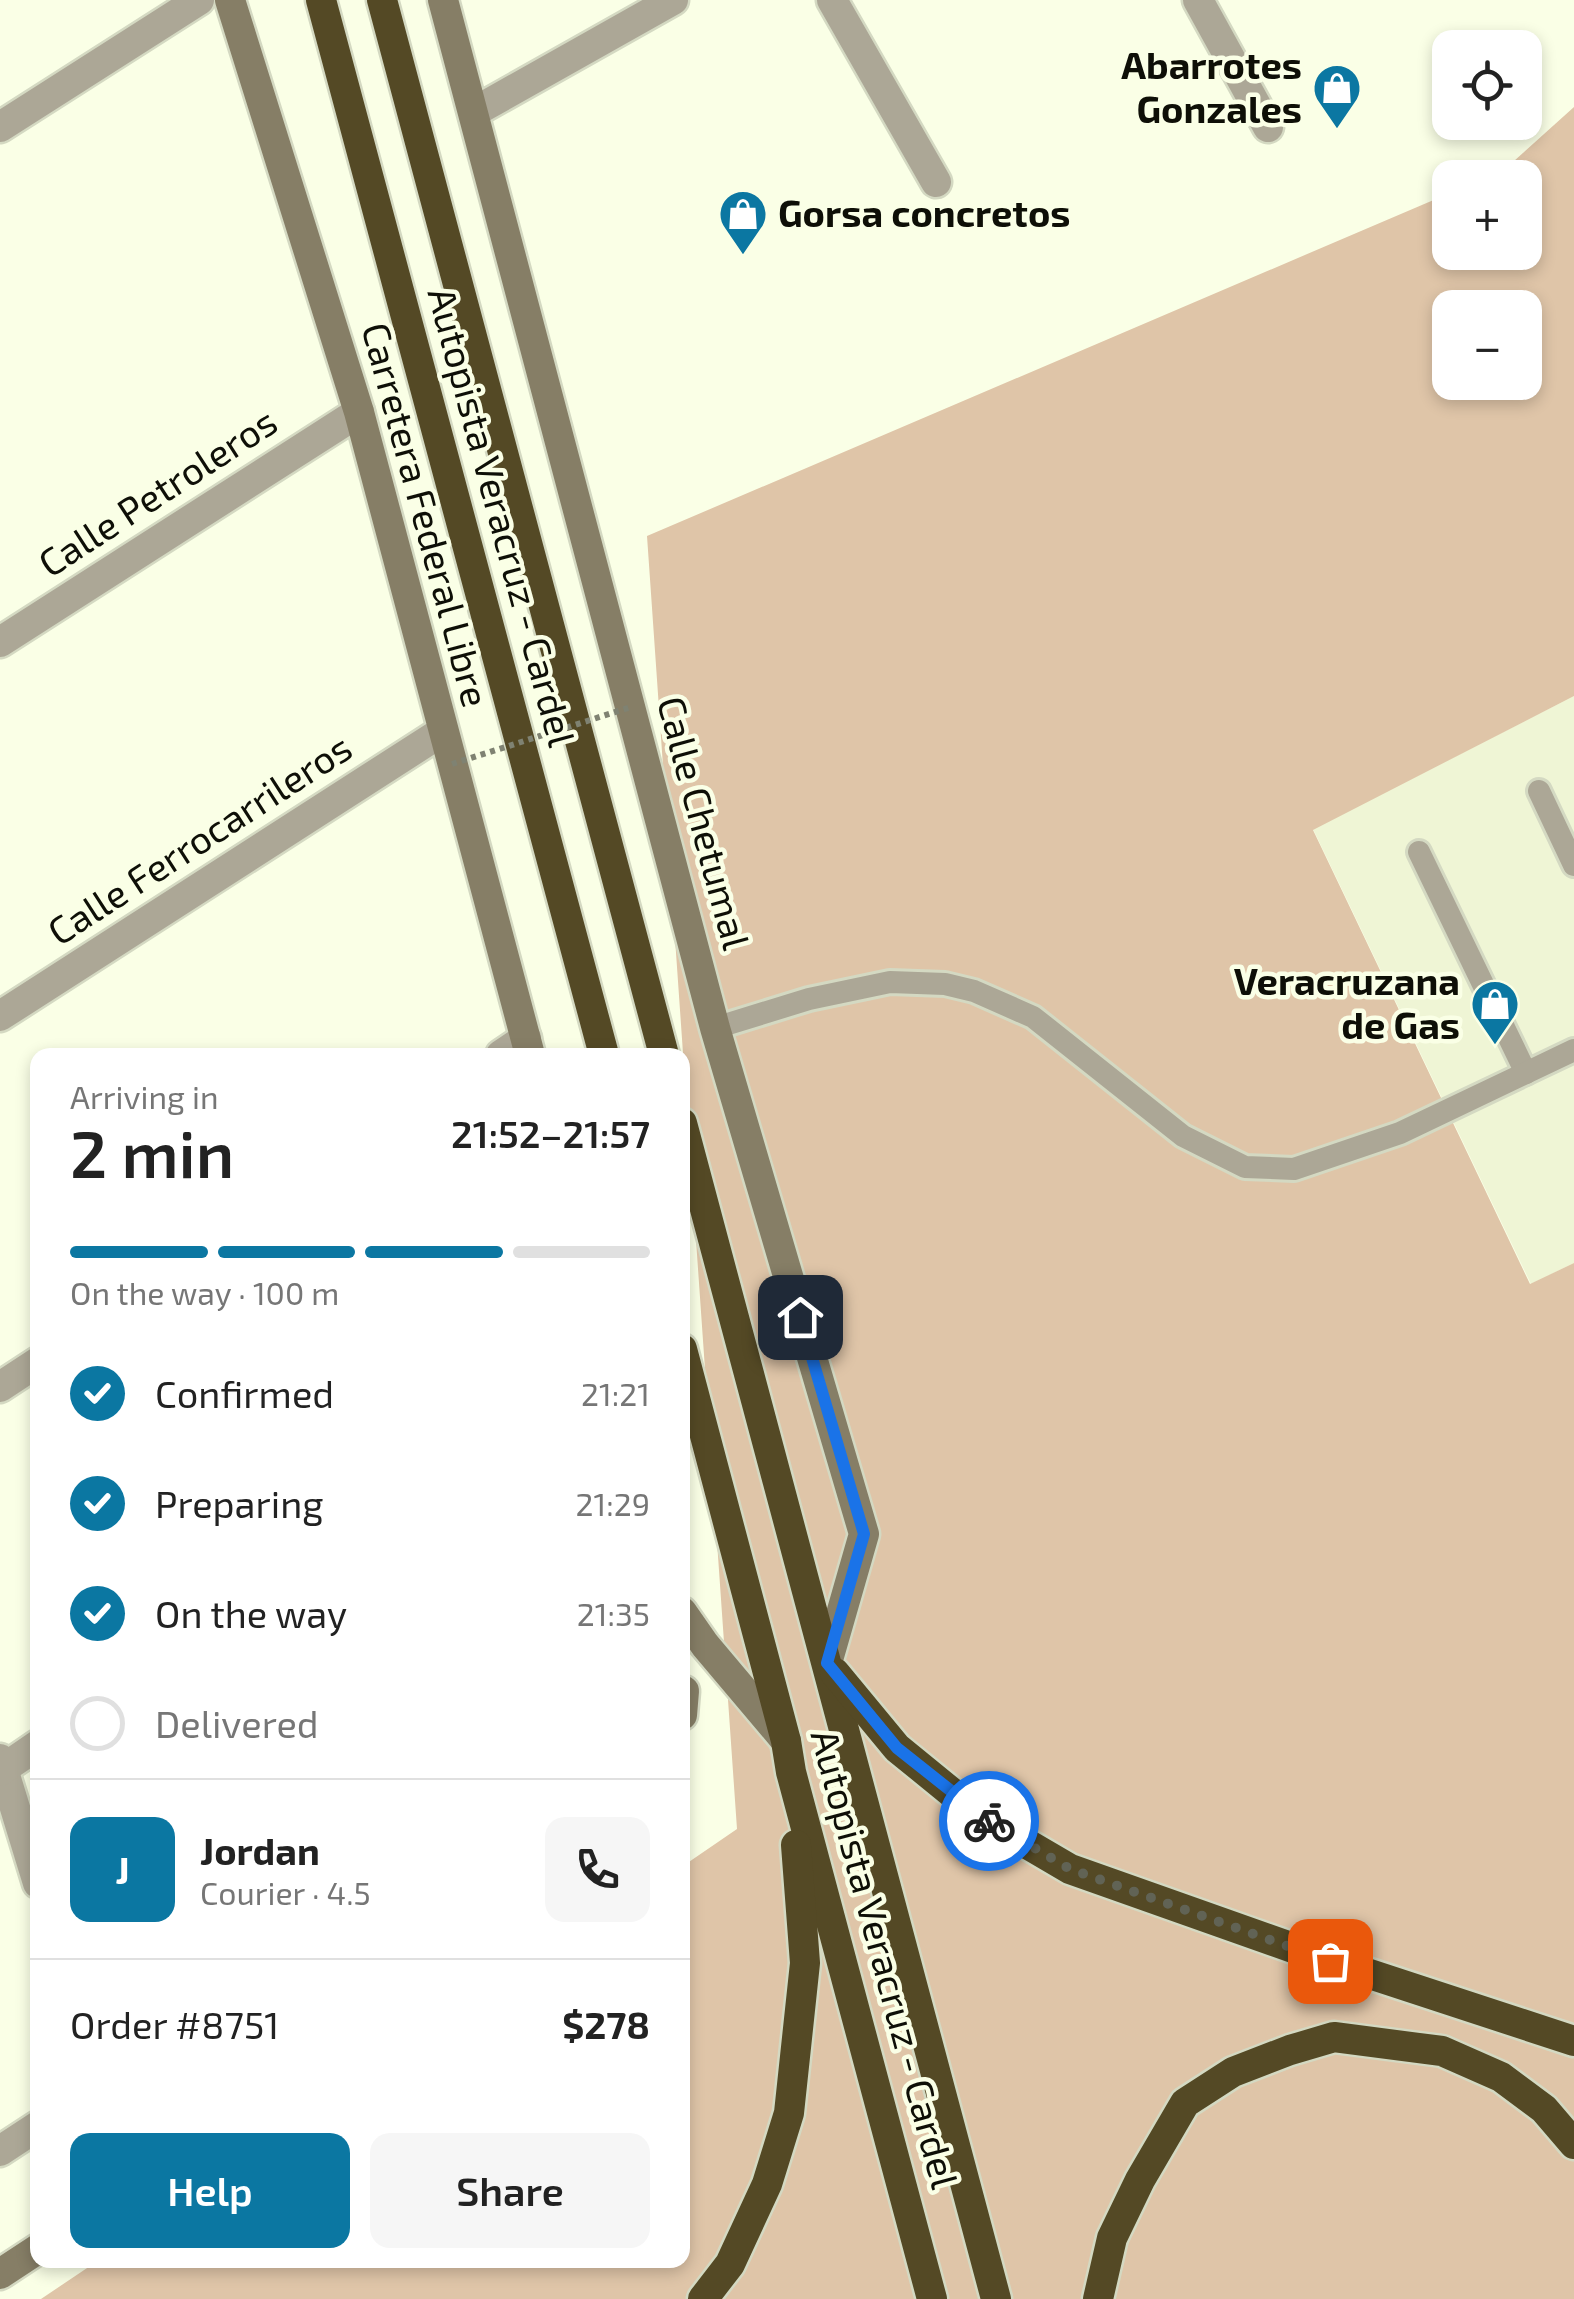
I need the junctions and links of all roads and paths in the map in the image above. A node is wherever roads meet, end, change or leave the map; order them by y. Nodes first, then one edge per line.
1 (199, 0) edge
2 (230, 0) edge
3 (320, 0) edge
4 (382, 0) edge
5 (443, 0) edge
6 (673, 0) edge
7 (832, 0) edge
8 (1198, 0) edge
9 (474, 112) junction
10 (0, 127) edge
11 (1268, 127) dead end
12 (936, 182) dead end
13 (360, 412) junction
14 (0, 642) edge
15 (631, 707) junction
16 (443, 731) junction
17 (452, 764) junction
18 (1539, 791) dead end
19 (1419, 852) dead end
20 (1574, 865) edge
21 (0, 1016) edge
22 (716, 1028) junction
23 (519, 1048) edge
24 (602, 1048) edge
25 (662, 1048) edge
26 (1574, 1050) edge
27 (1526, 1073) junction
28 (690, 1153) edge
29 (30, 1367) edge
30 (690, 1378) edge
31 (0, 1387) edge
32 (690, 1623) edge
33 (827, 1663) junction
34 (786, 1741) junction
35 (30, 1750) edge
36 (1, 1766) edge
37 (791, 1772) junction
38 (30, 1858) edge
39 (1574, 2041) edge
40 (30, 2131) edge
41 (1574, 2144) edge
42 (0, 2151) edge
43 (30, 2253) edge
44 (0, 2274) edge
45 (703, 2299) edge
46 (932, 2299) edge
47 (996, 2299) edge
48 (1098, 2299) edge

1 - 10 street
2 - 13 street, Carretera Federal Libre
3 - 24 highway, Autopista Veracruz - Cardel
4 - 25 highway, Autopista Veracruz - Cardel
5 - 9 street, Calle Chetumal
6 - 9 street
7 - 12 street
8 - 11 street
9 - 15 street, Calle Chetumal
13 - 14 street, Calle Petroleros
13 - 16 street, Carretera Federal Libre
15 - 17 path, bridge
15 - 22 street, Calle Chetumal
16 - 17 street, Carretera Federal Libre
16 - 21 street, Calle Ferrocarrileros
17 - 23 street, Carretera Federal Libre
18 - 20 lane
19 - 27 lane
22 - 27 lane
22 - 33 street, Calle Chetumal
26 - 27 lane
28 - 33 highway, Autopista Veracruz - Cardel
29 - 31 street
30 - 34 highway, Autopista Veracruz - Cardel
32 - 34 street
33 - 39 highway
33 - 47 highway, Autopista Veracruz - Cardel
34 - 37 highway, Autopista Veracruz - Cardel
35 - 36 street
36 - 38 street
37 - 45 highway
37 - 46 highway, Autopista Veracruz - Cardel
40 - 42 street
41 - 48 highway
43 - 44 street

